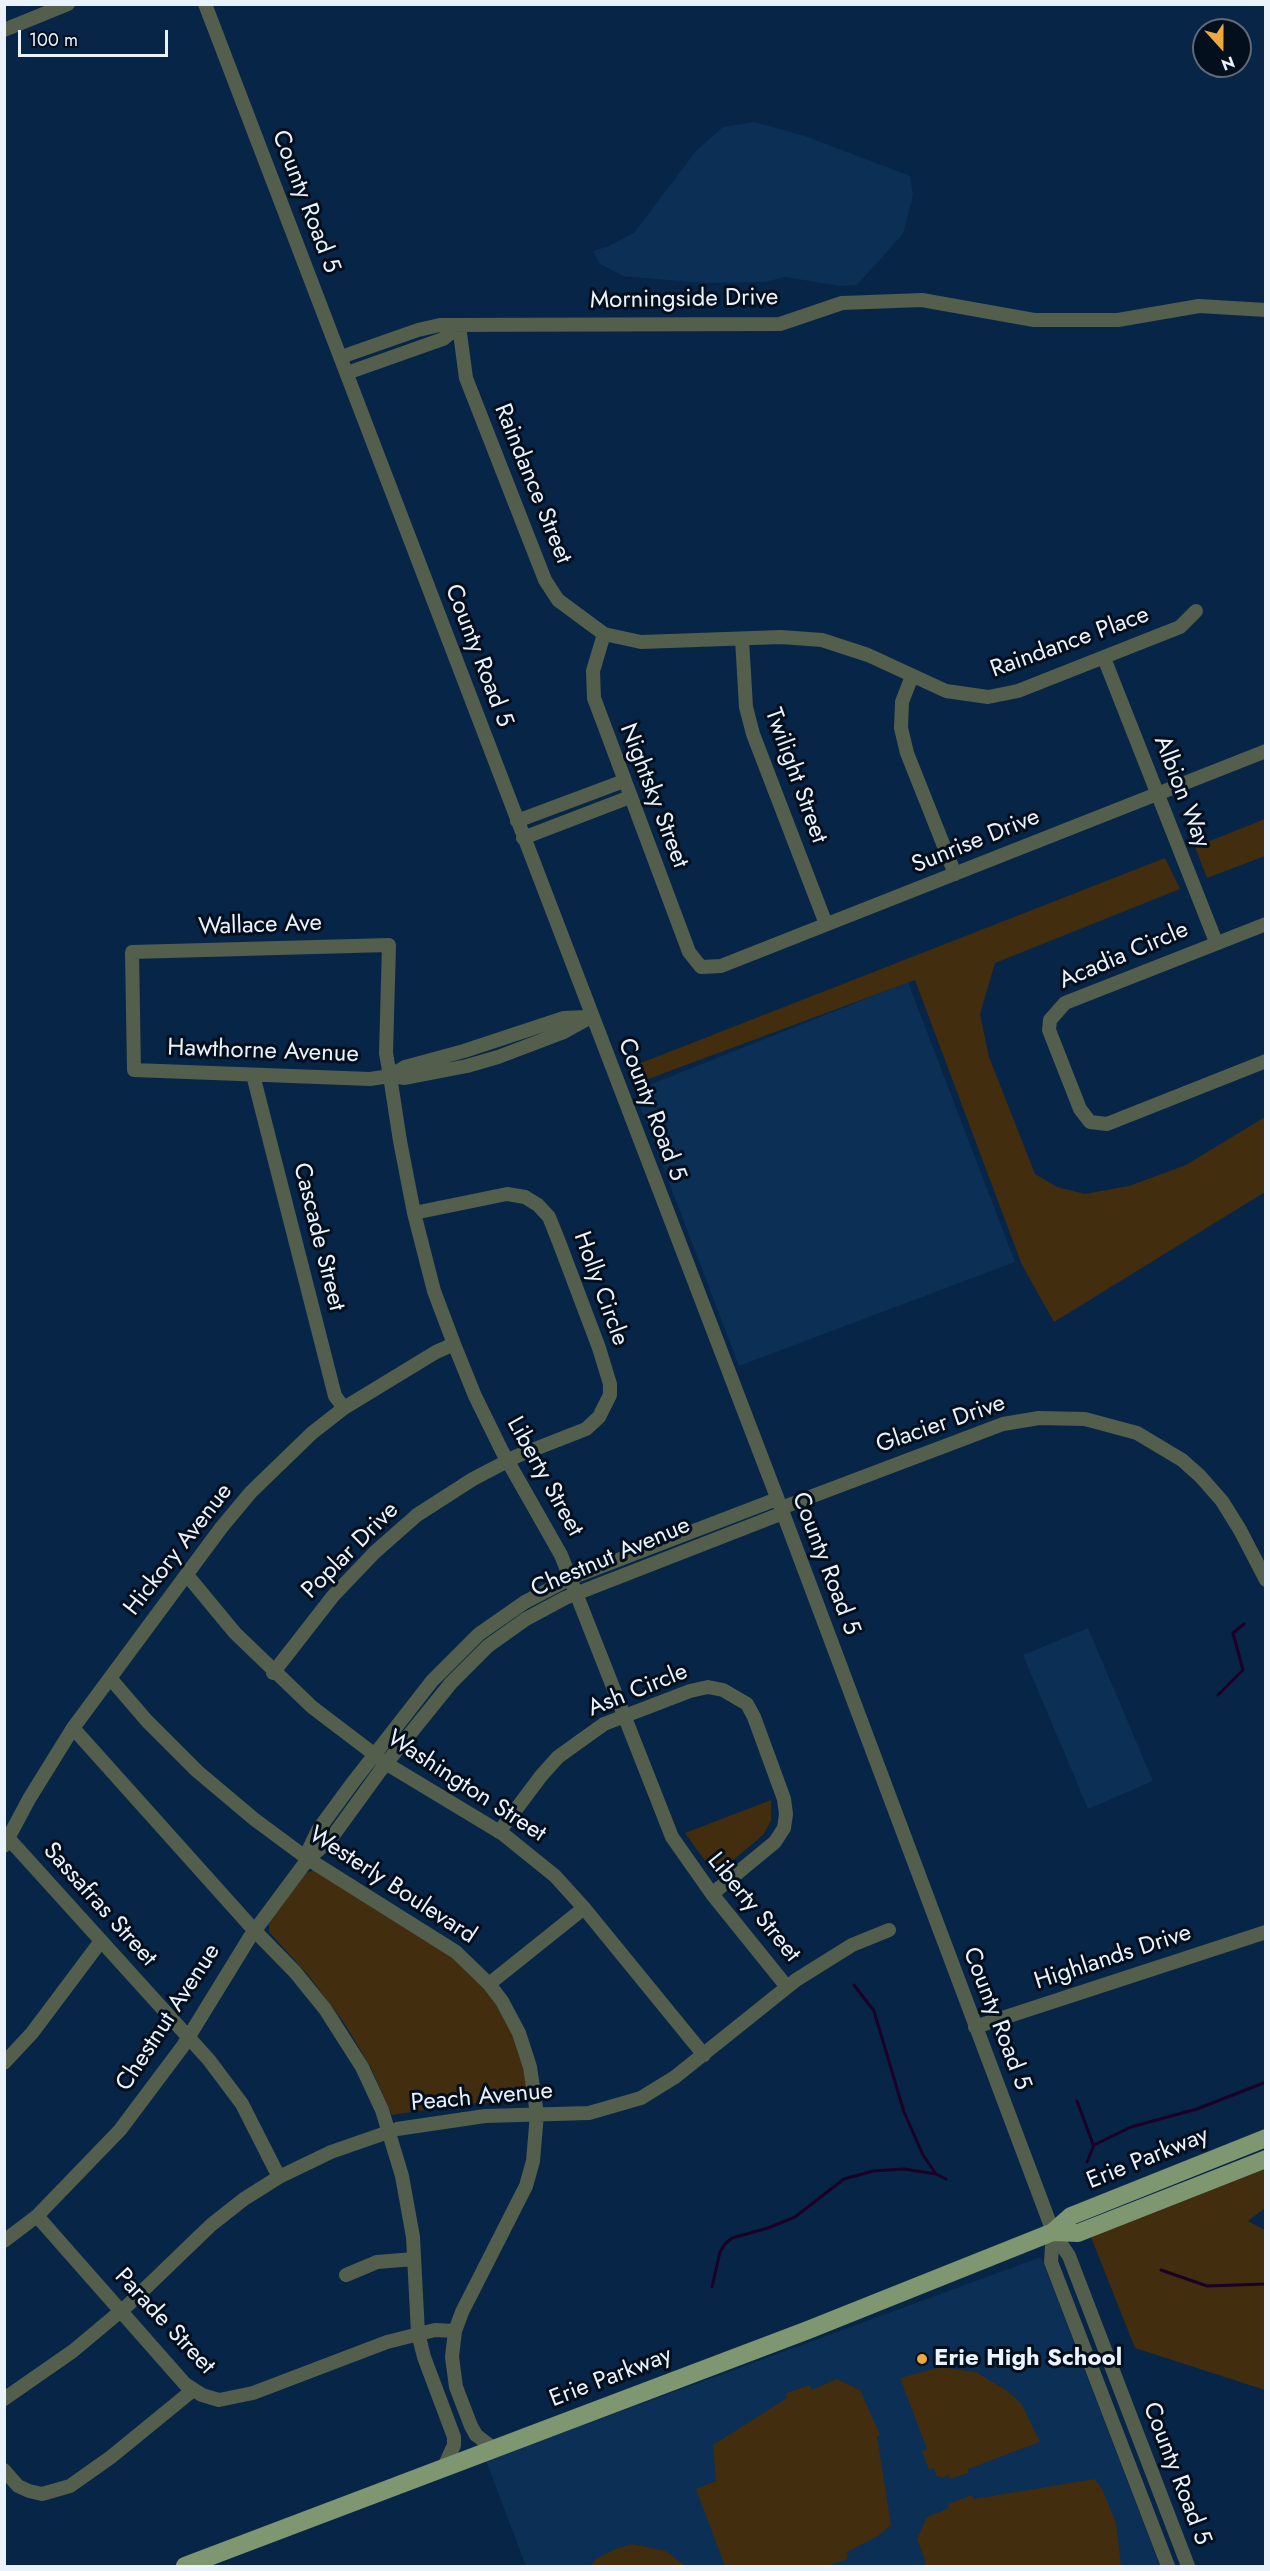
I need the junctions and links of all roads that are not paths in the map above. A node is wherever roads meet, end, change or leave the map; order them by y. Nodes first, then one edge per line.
1 (68, 4) edge
2 (205, 4) edge
3 (4, 30) edge
4 (1266, 310) edge
5 (459, 326) junction
6 (341, 357) junction
7 (347, 373) junction
8 (1196, 611) dead end
9 (604, 634) junction
10 (742, 639) junction
11 (1104, 658) junction
12 (912, 676) junction
13 (1266, 751) edge
14 (624, 781) junction
15 (1157, 794) junction
16 (630, 797) junction
17 (517, 821) junction
18 (523, 838) junction
19 (955, 874) junction
20 (826, 924) junction
21 (1266, 924) edge
22 (1216, 942) junction
23 (389, 945) joint
24 (701, 967) joint
25 (591, 1017) junction
26 (1266, 1061) edge
27 (134, 1070) joint
28 (254, 1075) junction
29 (390, 1076) junction
30 (414, 1213) junction
31 (454, 1344) junction
32 (344, 1408) junction
33 (508, 1461) junction
34 (780, 1507) junction
35 (1262, 1565) edge
36 (187, 1575) junction
37 (571, 1578) junction
38 (1266, 1580) edge
39 (578, 1593) junction
40 (273, 1673) junction
41 (110, 1678) junction
42 (625, 1716) junction
43 (73, 1728) junction
44 (375, 1755) junction
45 (387, 1764) junction
46 (499, 1832) junction
47 (7, 1843) edge
48 (308, 1859) junction
49 (712, 1894) junction
50 (584, 1908) junction
51 (254, 1930) junction
52 (889, 1930) dead end
53 (1266, 1932) edge
54 (101, 1941) junction
55 (489, 1984) junction
56 (787, 1987) junction
57 (975, 2027) junction
58 (188, 2038) junction
59 (704, 2055) junction
60 (4, 2063) edge
61 (537, 2114) junction
62 (388, 2131) junction
63 (1266, 2138) edge
64 (1266, 2159) edge
65 (279, 2177) junction
66 (37, 2216) junction
67 (1053, 2232) junction
68 (4, 2241) edge
69 (414, 2259) junction
70 (346, 2275) dead end
71 (121, 2311) junction
72 (455, 2331) junction
73 (418, 2333) junction
74 (193, 2390) junction
75 (4, 2399) edge
76 (493, 2448) junction
77 (444, 2467) junction
78 (4, 2470) edge
79 (185, 2566) edge
80 (1168, 2566) edge
81 (1188, 2566) edge

1 - 3 street
2 - 6 street, County Road 5
4 - 5 street, Morningside Drive
5 - 6 street, Morningside Drive
5 - 7 street
5 - 9 street, Raindance Street
6 - 7 street, County Road 5
7 - 17 street, County Road 5
8 - 11 street, Raindance Place
9 - 10 street, Raindance Place
9 - 14 street, Nightsky Street
10 - 12 street, Raindance Place
10 - 20 street, Twilight Street
11 - 12 street, Raindance Place
11 - 15 street, Albion Way
12 - 19 street
13 - 15 street, Sunrise Drive
14 - 16 street, Nightsky Street
14 - 17 street
15 - 19 street, Sunrise Drive
15 - 22 street, Albion Way
16 - 18 street
16 - 24 street, Nightsky Street
17 - 18 street, County Road 5
18 - 25 street, County Road 5
19 - 20 street, Sunrise Drive
20 - 24 street, Sunrise Drive
21 - 22 street, Acadia Circle
22 - 26 street, Acadia Circle
23 - 27 street, Wallace Ave
23 - 29 street, Liberty Street
25 - 29 street, Hawthorne Avenue
25 - 34 street, County Road 5
27 - 28 street, Hawthorne Avenue
28 - 29 street, Hawthorne Avenue
28 - 32 street, Cascade Street
29 - 30 street, Liberty Street
30 - 31 street, Liberty Street
30 - 33 street, Holly Circle
31 - 32 street, Hickory Avenue
31 - 33 street, Liberty Street
32 - 36 street, Hickory Avenue
33 - 37 street, Liberty Street
33 - 40 street, Poplar Drive
34 - 35 street, Glacier Drive
34 - 37 street, Chestnut Avenue
34 - 39 street, Chestnut Avenue
34 - 57 street, County Road 5
35 - 38 street, Glacier Drive
36 - 40 street, Washington Street
36 - 41 street, Hickory Avenue
37 - 39 street, Liberty Street
37 - 44 street, Chestnut Avenue
39 - 42 street, Liberty Street
39 - 45 street, Chestnut Avenue
40 - 44 street, Washington Street
41 - 43 street, Hickory Avenue
41 - 48 street, Westerly Boulevard
42 - 46 street, Ash Circle
42 - 49 street, Liberty Street
42 - 49 street, Ash Circle
43 - 47 street, Hickory Avenue
43 - 51 street
44 - 45 street, Washington Street
44 - 48 street, Chestnut Avenue
45 - 46 street, Washington Street
45 - 48 street, Chestnut Avenue
46 - 50 street, Washington Street
47 - 54 street, Sassafras Street
48 - 51 street, Chestnut Avenue
48 - 55 street, Westerly Boulevard
49 - 56 street, Liberty Street
50 - 55 street
50 - 59 street, Washington Street
51 - 58 street, Chestnut Avenue
51 - 62 street
52 - 56 street, Peach Avenue
53 - 57 street, Highlands Drive
54 - 58 street, Sassafras Street
54 - 60 street
55 - 61 street, Westerly Boulevard
56 - 59 street, Peach Avenue
57 - 67 street, County Road 5
58 - 65 street, Sassafras Street
58 - 66 street, Chestnut Avenue
59 - 61 street, Peach Avenue
61 - 62 street, Peach Avenue
61 - 72 street, Westerly Boulevard
62 - 65 street, Peach Avenue
62 - 69 street
63 - 67 main road, Erie Parkway
64 - 67 main road, Erie Parkway
65 - 71 street, Peach Avenue
66 - 68 street, Chestnut Avenue
66 - 71 street, Parade Street
67 - 76 main road, Erie Parkway
67 - 80 street, County Road 5
67 - 81 street, County Road 5
69 - 70 street
69 - 73 street
71 - 74 street, Parade Street
71 - 75 street, Peach Avenue
72 - 73 street, Parade Street
72 - 76 street, Westerly Boulevard
73 - 74 street, Parade Street
73 - 77 street
74 - 78 street
76 - 77 main road, Erie Parkway
77 - 79 main road, Erie Parkway

